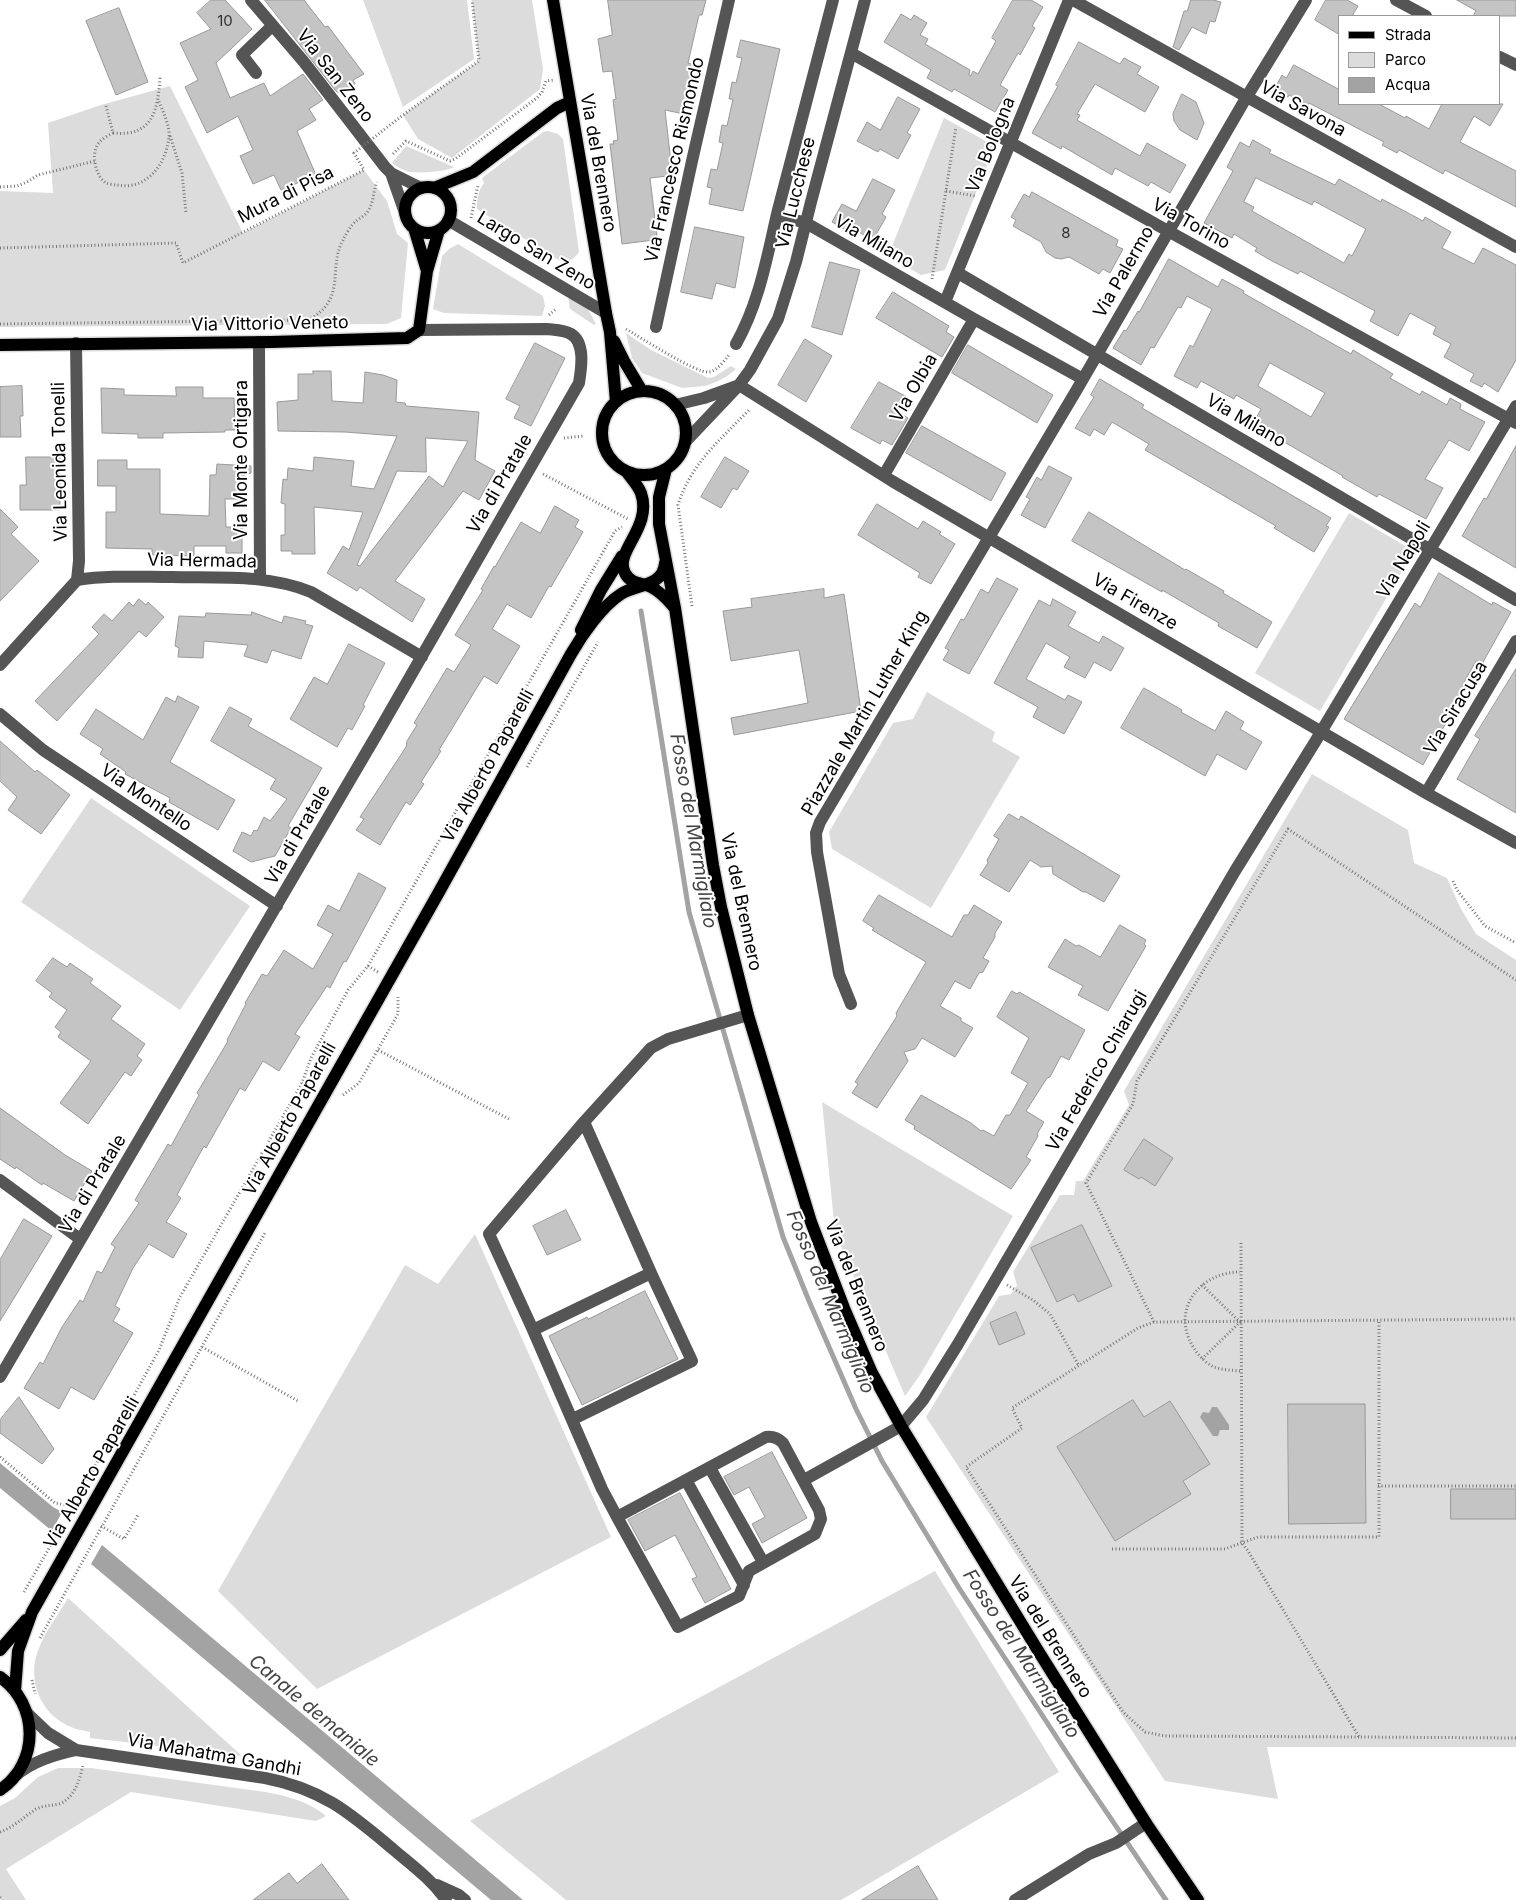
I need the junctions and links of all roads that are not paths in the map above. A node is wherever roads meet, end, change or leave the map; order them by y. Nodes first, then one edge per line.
1 (251, 0) edge
2 (553, 0) edge
3 (729, 0) edge
4 (833, 0) edge
5 (865, 0) edge
6 (1069, 0) edge
7 (1073, 0) edge
8 (1306, 0) edge
9 (1396, 0) edge
10 (1424, 15) edge
11 (272, 26) junction
12 (851, 53) junction
13 (1501, 58) edge
14 (1516, 66) edge
15 (256, 73) dead end
16 (1246, 98) junction
17 (570, 102) junction
18 (1011, 143) junction
19 (392, 173) junction
20 (421, 188) junction
21 (434, 188) junction
22 (405, 213) junction
23 (777, 215) junction
24 (448, 220) junction
25 (806, 223) junction
26 (414, 228) junction
27 (439, 230) junction
28 (1168, 231) junction
29 (1516, 247) edge
30 (427, 271) junction
31 (958, 273) junction
32 (945, 302) junction
33 (606, 313) junction
34 (974, 319) junction
35 (656, 327) dead end
36 (537, 329) joint
37 (419, 330) junction
38 (610, 332) junction
39 (259, 342) junction
40 (76, 343) junction
41 (736, 344) dead end
42 (0, 345) edge
43 (1097, 353) junction
44 (1083, 379) junction
45 (739, 385) junction
46 (642, 391) junction
47 (616, 402) junction
48 (675, 405) junction
49 (1516, 406) edge
50 (1512, 421) edge
51 (685, 442) junction
52 (666, 469) junction
53 (626, 471) junction
54 (884, 475) junction
55 (988, 536) junction
56 (1431, 550) junction
57 (624, 554) junction
58 (665, 561) junction
59 (260, 578) junction
60 (77, 580) junction
61 (645, 584) junction
62 (1516, 600) edge
63 (675, 608) junction
64 (1516, 641) edge
65 (577, 644) junction
66 (422, 657) junction
67 (0, 665) edge
68 (0, 714) edge
69 (1321, 732) junction
70 (1426, 793) junction
71 (1516, 843) edge
72 (277, 906) junction
73 (851, 1004) dead end
74 (748, 1015) junction
75 (584, 1122) junction
76 (0, 1180) edge
77 (80, 1239) junction
78 (651, 1273) junction
79 (533, 1330) junction
80 (0, 1377) edge
81 (573, 1419) junction
82 (901, 1426) junction
83 (710, 1468) junction
84 (686, 1480) junction
85 (804, 1480) junction
86 (617, 1517) junction
87 (763, 1562) junction
88 (744, 1585) junction
89 (32, 1612) junction
90 (0, 1650) edge
91 (0, 1677) edge
92 (15, 1690) junction
93 (27, 1713) junction
94 (80, 1755) junction
95 (15, 1776) junction
96 (0, 1790) edge
97 (1146, 1823) junction
98 (435, 1884) junction
99 (446, 1900) edge
100 (465, 1900) edge
101 (1015, 1900) edge
102 (1198, 1900) edge

1 - 11 street, Via San Zeno
2 - 17 main road, Via del Brennero
3 - 35 street, Via Francesco Rismondo
4 - 23 street, Via Lucchese
5 - 12 street, Via Lucchese
6 - 18 street, Via Bologna
7 - 16 street, Via Savona
8 - 16 street, Via Palermo
9 - 10 street
11 - 15 street
11 - 19 street, Via San Zeno
12 - 18 street, Via Torino
12 - 25 street, Via Lucchese
13 - 14 street
16 - 28 street, Via Palermo
16 - 29 street, Via Savona
17 - 21 main road
17 - 33 main road, Via del Brennero
18 - 28 street, Via Torino
18 - 31 street, Via Bologna
19 - 20 street, Via San Zeno
19 - 22 street, Via San Zeno
20 - 21 main road
20 - 22 main road
21 - 24 main road, Largo San Zeno
22 - 26 main road, Largo San Zeno
23 - 25 street, Via Milano
23 - 41 street, Via Lucchese
24 - 27 main road, Largo San Zeno
24 - 33 street, Largo San Zeno
25 - 32 street, Via Milano
25 - 45 street, Via Lucchese
26 - 27 main road
26 - 30 main road, Largo San Zeno
27 - 30 main road, Largo San Zeno
28 - 43 street, Via Palermo
28 - 50 street, Via Torino
30 - 37 main road, Largo San Zeno
31 - 32 street, Via Bologna
31 - 43 street, Via Milano
32 - 34 street, Via Milano
33 - 38 main road, Via del Brennero
34 - 44 street, Via Milano
34 - 54 street, Via Olbia
36 - 37 street, Via Vittorio Veneto
36 - 66 street, Via di Pratale
37 - 39 main road, Via Vittorio Veneto
38 - 46 main road, Via del Brennero
38 - 47 main road, Via del Brennero
39 - 40 main road, Via Vittorio Veneto
39 - 59 street, Via Monte Ortigara
40 - 42 main road, Via Vittorio Veneto
40 - 60 street, Via Leonida Tonelli
43 - 44 street, Via Palermo
43 - 56 street, Via Milano
44 - 55 street, Via Palermo
45 - 48 street
45 - 51 street, Via Lucchese
45 - 54 street, Via Firenze
46 - 47 main road
46 - 48 main road
47 - 53 main road
48 - 51 main road
49 - 50 street, Via Napoli
50 - 56 street, Via Napoli
51 - 52 main road
52 - 53 main road
52 - 58 main road, Via del Brennero
53 - 57 main road
54 - 55 street, Via Firenze
55 - 69 street, Via Firenze
55 - 73 street, Piazzale Martin Luther King
56 - 62 street, Via Milano
56 - 69 street, Via Napoli
57 - 61 main road
57 - 65 main road, Via Alberto Paparelli
58 - 61 main road
58 - 63 main road, Via del Brennero
59 - 60 street, Via Hermada
59 - 66 street, Via Hermada
60 - 67 street
61 - 63 main road
61 - 65 main road, Via Alberto Paparelli
63 - 74 main road, Via del Brennero
64 - 70 street, Via Siracusa
65 - 89 main road, Via Alberto Paparelli
66 - 72 street, Via di Pratale
68 - 72 street, Via Montello
69 - 70 street, Via Firenze
69 - 82 street, Via Federico Chiarugi
70 - 71 street, Via Firenze
72 - 77 street, Via di Pratale
74 - 75 street
74 - 82 main road, Via del Brennero
75 - 78 street
75 - 79 street
76 - 77 street
77 - 80 street, Via di Pratale
78 - 79 street
78 - 81 street
79 - 81 street
81 - 86 street
82 - 85 street
82 - 97 main road, Via del Brennero
83 - 84 street
83 - 85 street
83 - 87 street
84 - 86 street
84 - 88 street
85 - 87 street
86 - 88 street
87 - 88 street
89 - 90 main road, Via Alberto Paparelli
89 - 92 main road, Via Alberto Paparelli
91 - 92 main road
92 - 93 main road
93 - 94 street, Via Mahatma Gandhi
93 - 95 main road
94 - 95 street, Via Mahatma Gandhi
94 - 98 street, Via Mahatma Gandhi
95 - 96 main road
97 - 101 street
97 - 102 main road, Via del Brennero
98 - 99 street, Via Mahatma Gandhi
98 - 100 street, Via Mahatma Gandhi

